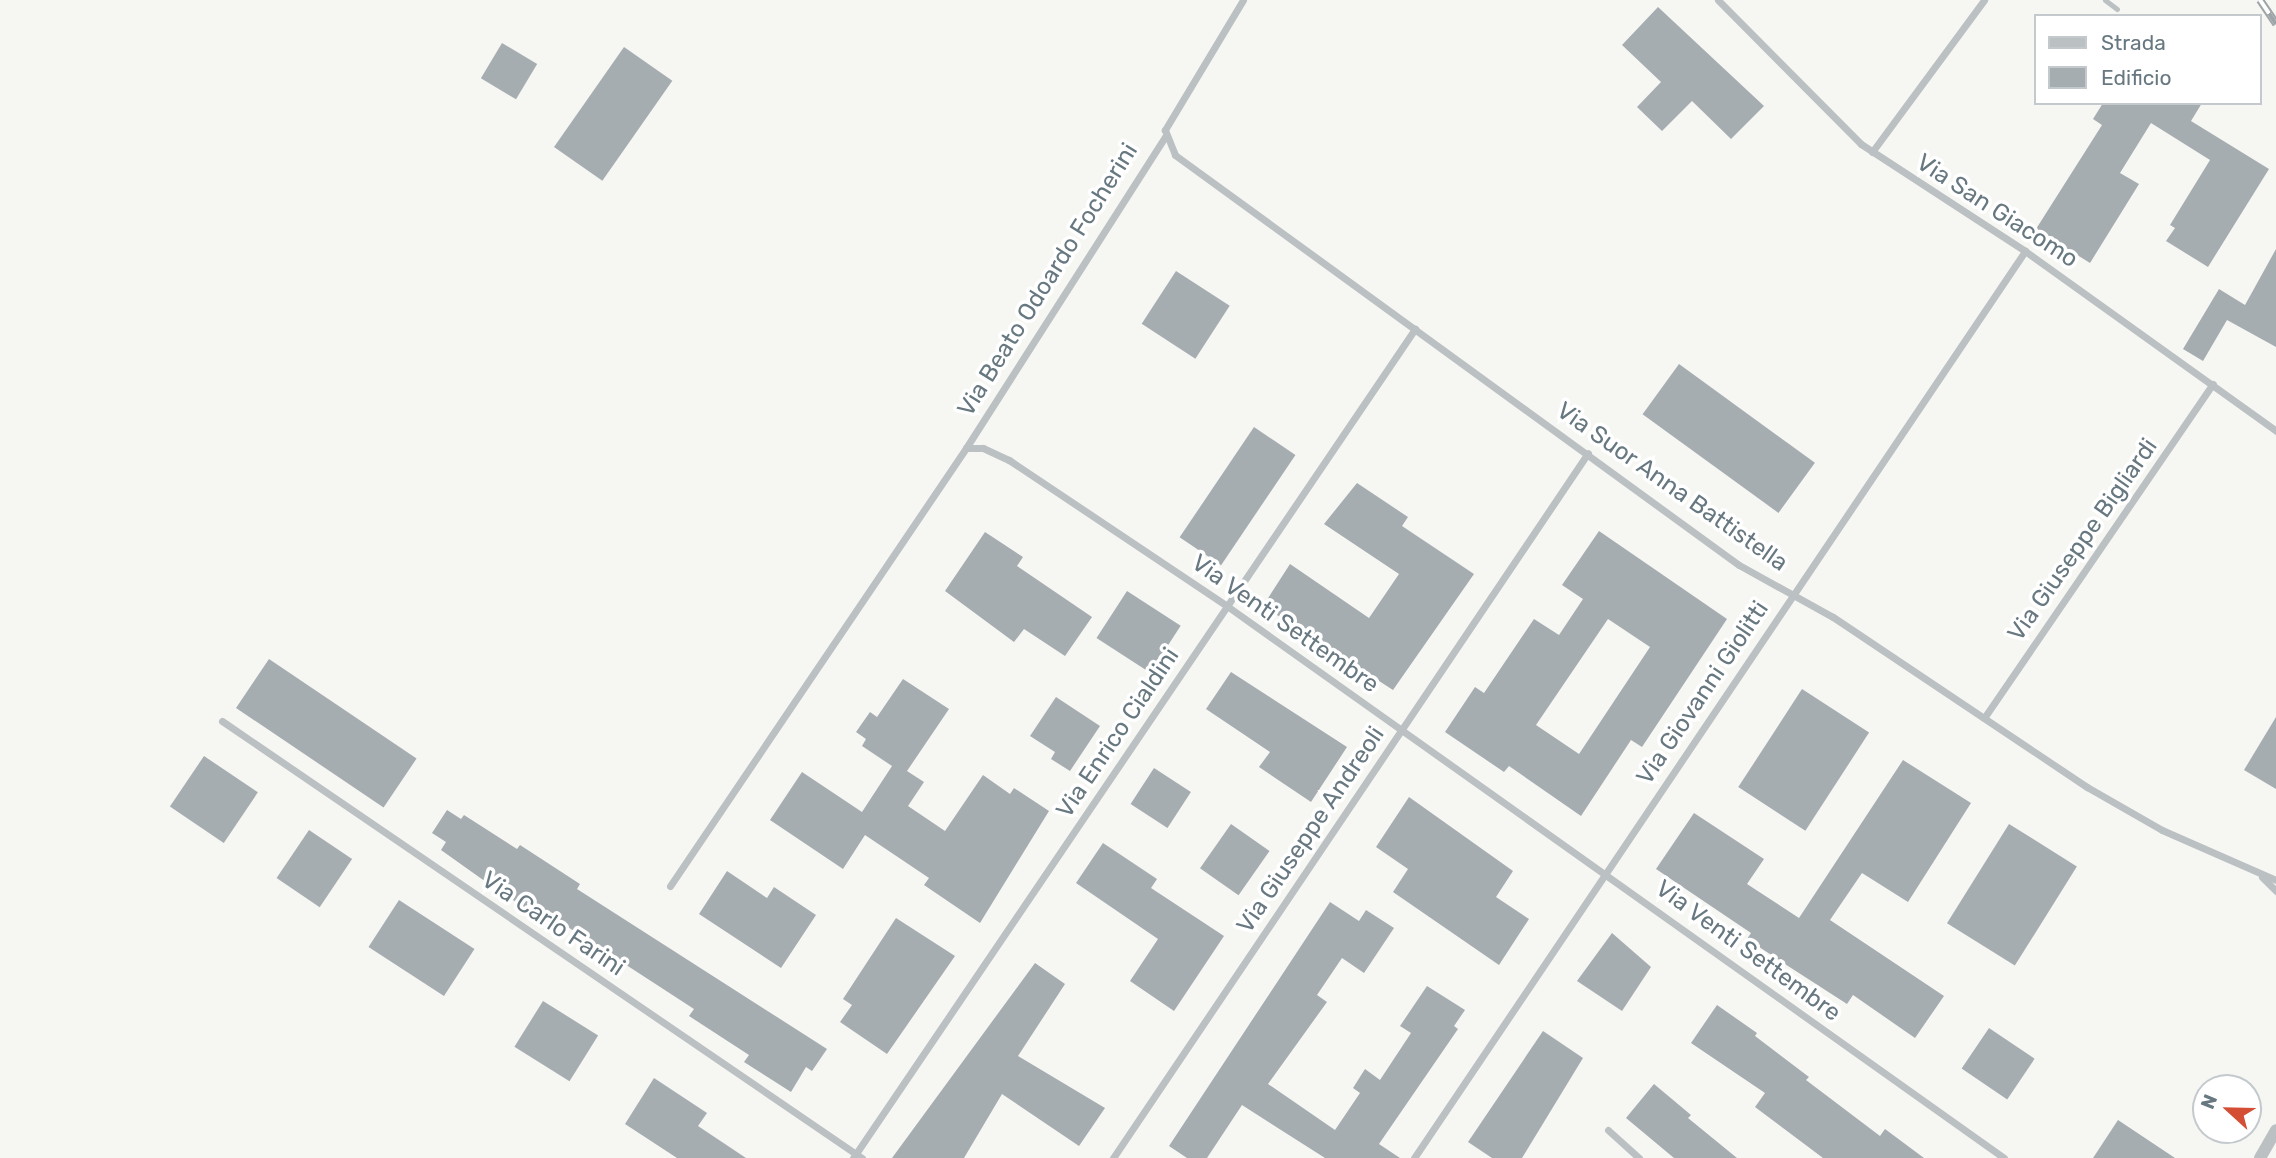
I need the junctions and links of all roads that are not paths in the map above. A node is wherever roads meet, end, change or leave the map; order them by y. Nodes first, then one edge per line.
1 (1243, 0) edge
2 (1717, 0) edge
3 (1984, 0) edge
4 (2105, 0) edge
5 (2117, 9) dead end
6 (1165, 133) junction
7 (1872, 152) junction
8 (2025, 251) junction
9 (1415, 329) junction
10 (2213, 384) junction
11 (2276, 431) edge
12 (966, 448) junction
13 (1588, 453) junction
14 (1793, 596) junction
15 (1227, 606) junction
16 (1984, 718) junction
17 (222, 721) dead end
18 (1402, 730) junction
19 (1605, 871) junction
20 (2261, 876) junction
21 (2276, 880) edge
22 (670, 887) dead end
23 (2276, 891) edge
24 (1608, 1130) dead end
25 (2276, 1130) edge
26 (857, 1156) edge
27 (1113, 1158) edge
28 (1414, 1158) edge
29 (1639, 1158) edge
30 (2004, 1158) edge
31 (2260, 1158) edge

1 - 6 street, Via Beato Odoardo Focherini
2 - 7 street, Via San Giacomo
3 - 7 street
4 - 5 lane
6 - 9 street, Via Suor Anna Battistella
6 - 12 street, Via Beato Odoardo Focherini
7 - 8 street, Via San Giacomo
8 - 10 street, Via San Giacomo
8 - 14 street, Via Giovanni Giolitti
9 - 13 street, Via Suor Anna Battistella
9 - 15 street, Via Enrico Cialdini
10 - 11 street, Via San Giacomo
10 - 16 street, Via Giuseppe Bigliardi
12 - 15 street, Via Venti Settembre
12 - 22 street
13 - 14 street, Via Suor Anna Battistella
13 - 18 street, Via Giuseppe Andreoli
14 - 16 street, Via Suor Anna Battistella
14 - 19 street, Via Giovanni Giolitti
15 - 18 street, Via Venti Settembre
15 - 26 street, Via Enrico Cialdini
16 - 20 street, Via Suor Anna Battistella
17 - 26 street, Via Carlo Farini
18 - 19 street, Via Venti Settembre
18 - 27 street, Via Giuseppe Andreoli
19 - 28 street, Via Giovanni Giolitti
19 - 30 street, Via Venti Settembre
20 - 21 street
20 - 23 street
24 - 29 street
25 - 31 street

